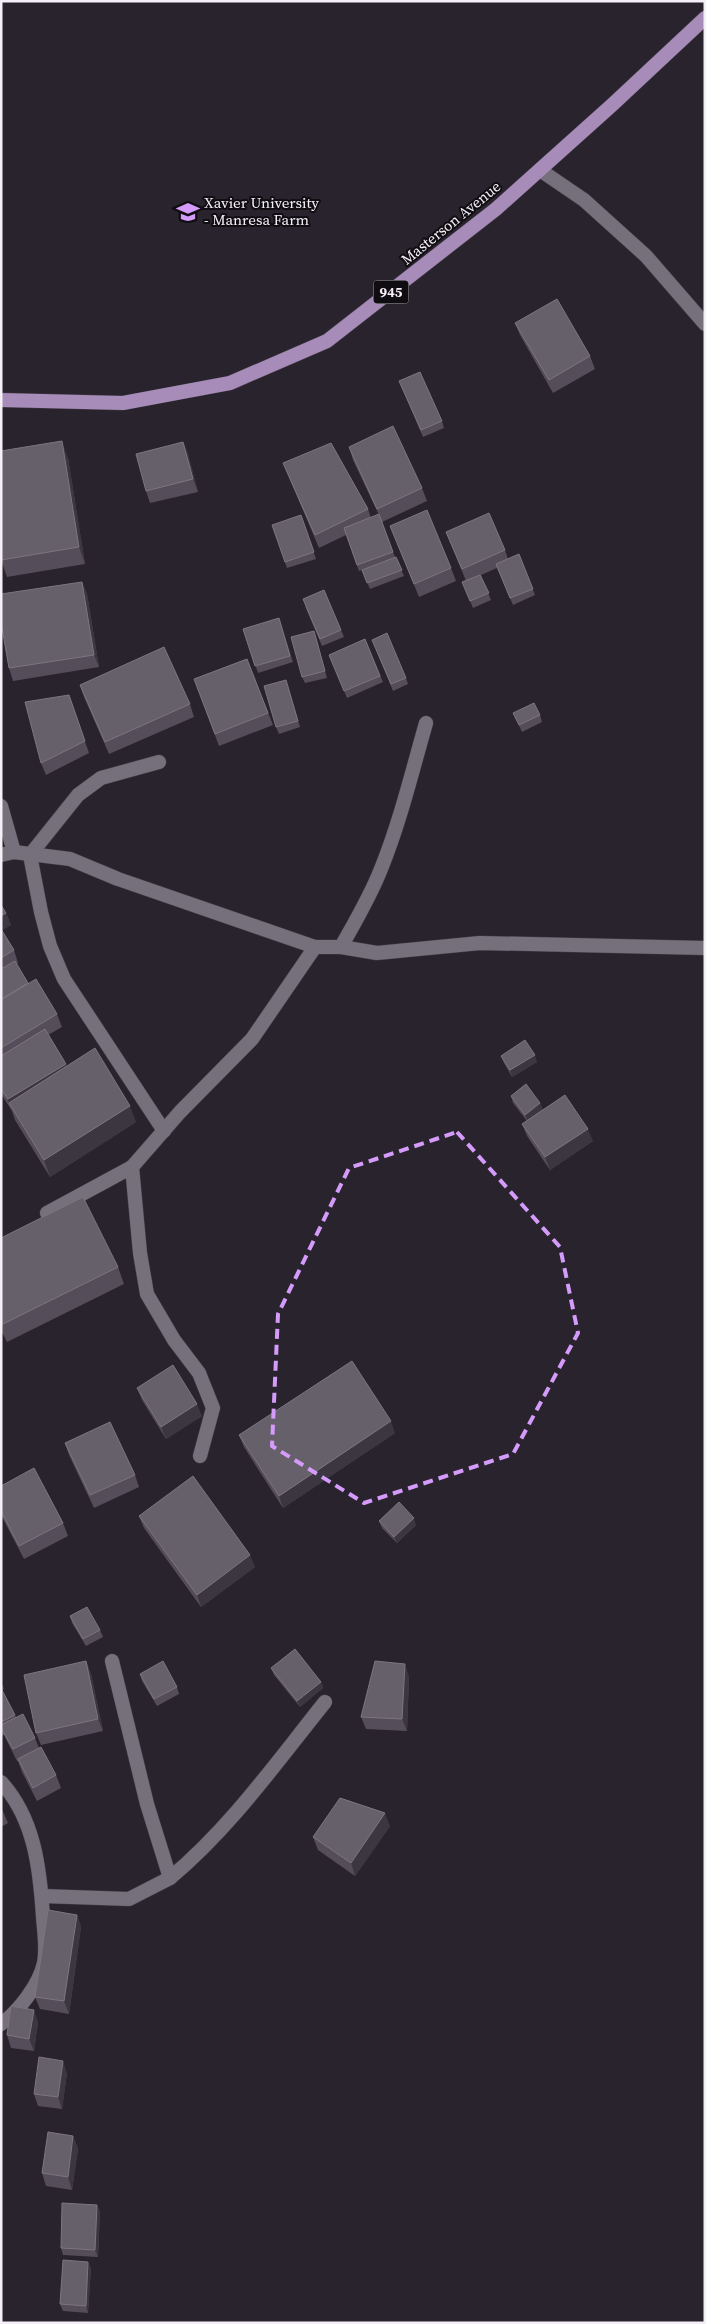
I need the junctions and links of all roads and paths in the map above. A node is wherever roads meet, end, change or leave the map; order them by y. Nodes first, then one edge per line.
1 (705, 18) edge
2 (540, 170) junction
3 (705, 324) edge
4 (1, 400) edge
5 (426, 723) dead end
6 (158, 762) dead end
7 (1, 806) edge
8 (8, 853) edge
9 (30, 855) junction
10 (315, 947) junction
11 (341, 947) junction
12 (705, 948) edge
13 (164, 1131) junction
14 (132, 1167) junction
15 (47, 1213) edge
16 (200, 1456) dead end
17 (112, 1661) dead end
18 (325, 1702) dead end
19 (1, 1782) edge
20 (170, 1878) junction
21 (42, 1896) junction
22 (1, 2024) edge

1 - 2 main road, Masterson Avenue / 945
2 - 3 street
2 - 4 main road, Masterson Avenue / 945
5 - 11 street
6 - 9 street
7 - 8 street
8 - 9 street
9 - 10 street
9 - 13 street
10 - 11 street
10 - 13 street
11 - 12 street
13 - 14 street
14 - 15 street
14 - 16 street
17 - 20 street
18 - 20 street
19 - 21 street
20 - 21 street
21 - 22 street

